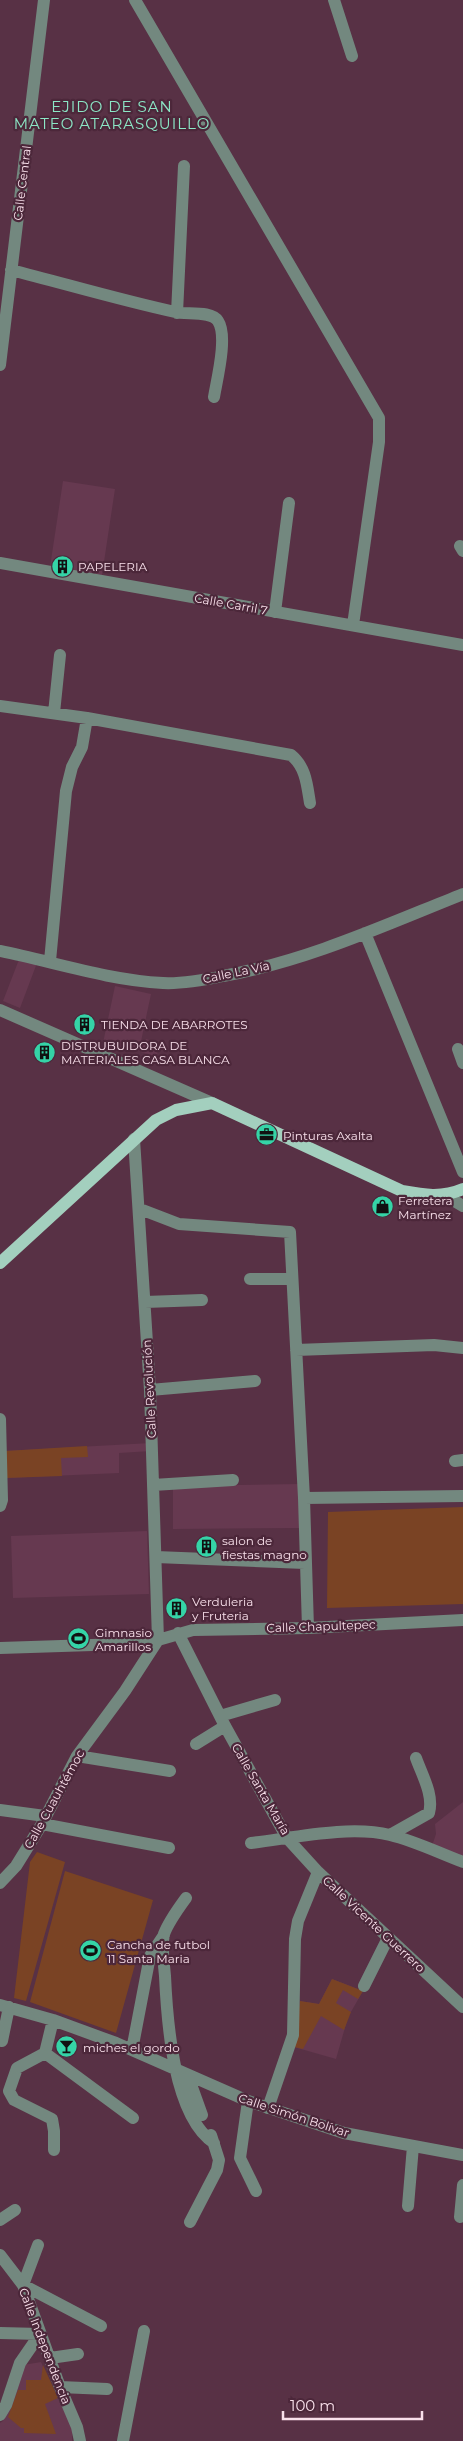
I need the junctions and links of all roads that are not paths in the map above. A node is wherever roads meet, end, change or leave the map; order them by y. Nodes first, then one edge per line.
1 (44, 0) edge
2 (135, 0) edge
3 (334, 0) edge
4 (352, 56) dead end
5 (184, 166) dead end
6 (11, 270) junction
7 (177, 313) junction
8 (0, 365) edge
9 (214, 397) dead end
10 (289, 503) dead end
11 (0, 563) edge
12 (275, 612) junction
13 (353, 624) junction
14 (463, 645) edge
15 (60, 655) dead end
16 (0, 706) edge
17 (54, 713) junction
18 (87, 718) junction
19 (310, 803) dead end
20 (463, 894) edge
21 (365, 933) junction
22 (0, 951) edge
23 (50, 961) junction
24 (0, 1010) edge
25 (458, 1049) dead end
26 (463, 1063) edge
27 (212, 1103) junction
28 (134, 1139) junction
29 (463, 1172) edge
30 (463, 1189) edge
31 (446, 1196) junction
32 (463, 1206) edge
33 (140, 1208) junction
34 (0, 1263) edge
35 (250, 1279) dead end
36 (292, 1279) junction
37 (202, 1300) dead end
38 (145, 1302) junction
39 (463, 1348) edge
40 (296, 1350) junction
41 (255, 1381) dead end
42 (150, 1390) junction
43 (0, 1419) edge
44 (233, 1480) dead end
45 (153, 1484) junction
46 (463, 1496) edge
47 (304, 1498) junction
48 (0, 1506) edge
49 (156, 1557) junction
50 (306, 1563) junction
51 (463, 1620) edge
52 (308, 1628) junction
53 (178, 1633) junction
54 (158, 1640) junction
55 (0, 1648) edge
56 (275, 1700) dead end
57 (222, 1721) junction
58 (196, 1744) dead end
59 (77, 1756) junction
60 (416, 1758) dead end
61 (170, 1771) dead end
62 (0, 1810) edge
63 (44, 1820) junction
64 (390, 1835) junction
65 (287, 1838) junction
66 (252, 1843) dead end
67 (169, 1848) dead end
68 (463, 1862) edge
69 (318, 1872) junction
70 (0, 1883) edge
71 (186, 1898) dead end
72 (164, 1935) junction
73 (388, 1938) junction
74 (364, 1986) dead end
75 (4, 2006) edge
76 (463, 2007) edge
77 (53, 2020) junction
78 (2, 2041) dead end
79 (132, 2050) junction
80 (45, 2053) junction
81 (175, 2070) junction
82 (188, 2076) junction
83 (248, 2101) junction
84 (268, 2108) junction
85 (133, 2118) dead end
86 (214, 2142) junction
87 (413, 2146) junction
88 (54, 2150) dead end
89 (463, 2155) edge
90 (463, 2185) edge
91 (256, 2191) dead end
92 (408, 2206) dead end
93 (15, 2210) dead end
94 (460, 2217) dead end
95 (0, 2220) edge
96 (190, 2222) dead end
97 (38, 2245) dead end
98 (1, 2257) edge
99 (23, 2285) junction
100 (101, 2326) dead end
101 (144, 2331) dead end
102 (0, 2333) edge
103 (40, 2334) junction
104 (78, 2354) dead end
105 (50, 2358) junction
106 (60, 2387) junction
107 (107, 2389) dead end
108 (0, 2415) edge
109 (80, 2441) edge
110 (123, 2441) edge

1 - 6 street, Calle Central
2 - 13 street
3 - 4 street
5 - 7 street
6 - 7 street
6 - 8 street, Calle Central
7 - 9 street
10 - 12 street
11 - 12 street, Calle Carril 7
12 - 13 street, Calle Carril 7
13 - 14 street, Calle Carril 7
15 - 17 street
16 - 17 street
17 - 18 street
18 - 19 street
18 - 23 street
20 - 21 street, Calle La Vía
21 - 23 street, Calle La Vía
21 - 29 street
22 - 23 street, Calle La Vía
24 - 27 street
25 - 26 street
27 - 28 main road
27 - 31 main road
28 - 33 street, Calle Revolución
28 - 34 main road
30 - 31 main road
31 - 32 street
33 - 36 street
33 - 38 street, Calle Revolución
35 - 36 street
36 - 40 street
37 - 38 street
38 - 42 street, Calle Revolución
39 - 40 street
40 - 47 street
41 - 42 street
42 - 45 street, Calle Revolución
43 - 48 street
44 - 45 street
45 - 49 street, Calle Revolución
46 - 47 street
47 - 50 street
49 - 50 street
49 - 54 street, Calle Revolución
50 - 52 street
51 - 52 street, Calle Chapultepec
52 - 53 street, Calle Chapultepec
53 - 54 street, Calle Chapultepec
53 - 57 street, Calle Santa María
54 - 55 street, Calle Chapultepec
54 - 59 street, Calle Cuauhtémoc
56 - 57 street
57 - 58 street
57 - 65 street, Calle Santa María
59 - 61 street
59 - 63 street, Calle Cuauhtémoc
60 - 64 street
62 - 63 street
63 - 67 street
63 - 70 street, Calle Cuauhtémoc
64 - 65 street, Calle Santa María
64 - 68 street, Calle Santa María
65 - 66 street
65 - 69 street, Calle Vicente Guerrero
69 - 73 street, Calle Vicente Guerrero
69 - 84 street
71 - 72 street
72 - 79 street
72 - 81 street
73 - 74 street
73 - 76 street, Calle Vicente Guerrero
75 - 77 street, Calle Simón Bolívar
75 - 78 street
77 - 79 street, Calle Simón Bolívar
77 - 80 street
79 - 81 street, Calle Simón Bolívar
80 - 85 street
80 - 88 street
81 - 82 street, Calle Simón Bolívar
81 - 86 street
82 - 83 street, Calle Simón Bolívar
82 - 86 street
83 - 84 street, Calle Simón Bolívar
83 - 91 street
84 - 87 street, Calle Simón Bolívar
86 - 96 street
87 - 89 street, Calle Simón Bolívar
87 - 92 street
90 - 94 street
93 - 95 street
97 - 99 street
98 - 99 street, Calle Independencia
99 - 100 street
99 - 103 street, Calle Independencia
101 - 110 street
102 - 103 street
103 - 105 street, Calle Independencia
103 - 108 street
104 - 105 street
105 - 106 street, Calle Independencia
106 - 107 street
106 - 109 street, Calle Independencia

